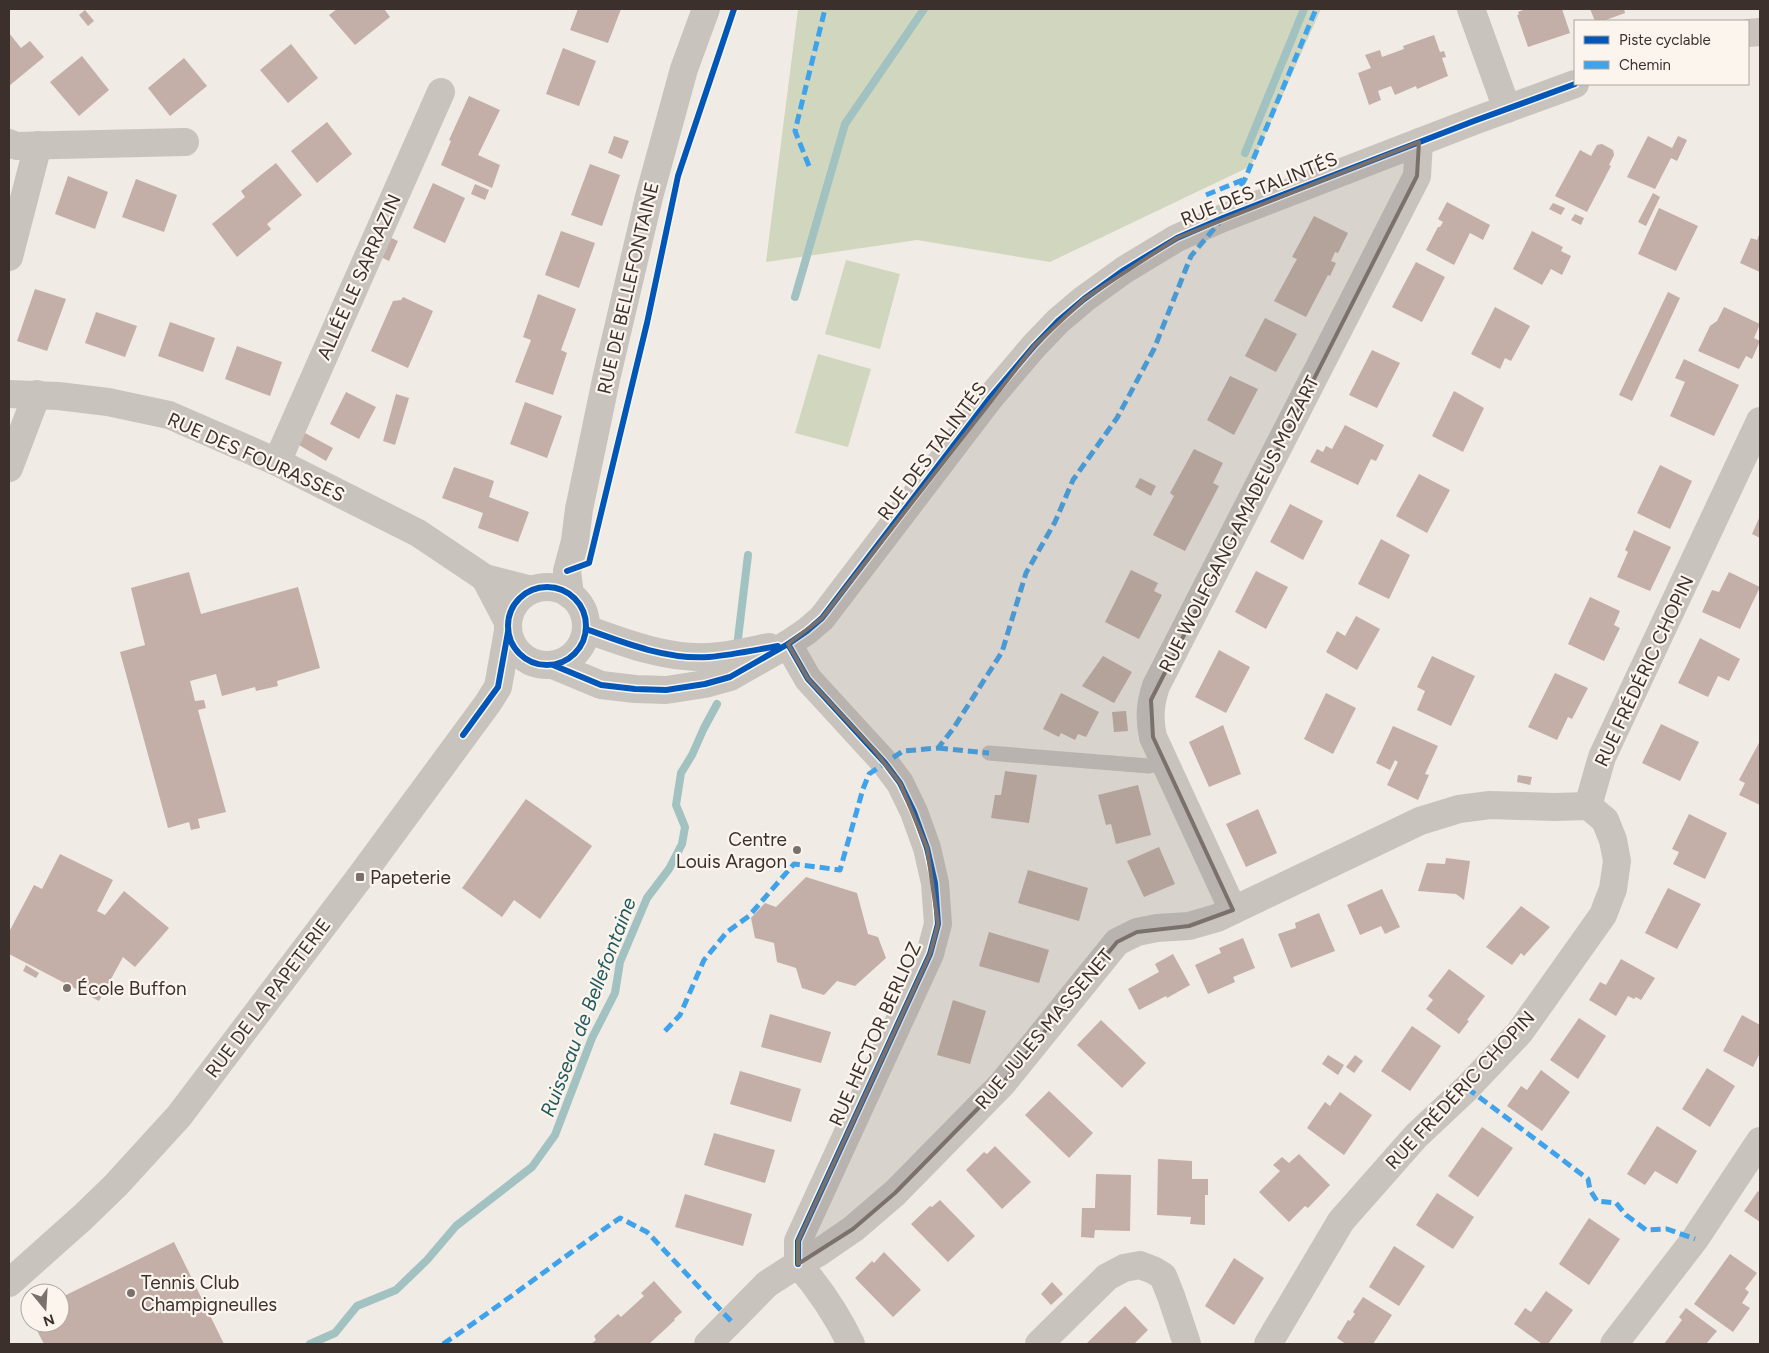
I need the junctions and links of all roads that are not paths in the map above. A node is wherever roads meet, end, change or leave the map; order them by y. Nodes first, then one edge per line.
1 (706, 9) edge
2 (1471, 9) edge
3 (1574, 84) edge
4 (441, 92) dead end
5 (1506, 109) junction
6 (185, 142) dead end
7 (1419, 142) junction
8 (9, 143) edge
9 (38, 145) junction
10 (9, 257) edge
11 (9, 394) edge
12 (37, 394) junction
13 (1760, 421) edge
14 (277, 462) junction
15 (9, 468) edge
16 (485, 578) junction
17 (569, 583) junction
18 (537, 589) junction
19 (508, 626) junction
20 (586, 629) junction
21 (788, 644) junction
22 (546, 665) junction
23 (498, 687) junction
24 (989, 753) dead end
25 (1164, 762) junction
26 (1588, 806) junction
27 (1232, 910) junction
28 (1760, 1141) edge
29 (798, 1264) junction
30 (9, 1283) edge
31 (708, 1344) edge
32 (852, 1344) edge
33 (1039, 1344) edge
34 (1187, 1344) edge
35 (1268, 1344) edge
36 (1614, 1344) edge

1 - 17 street, RUE DE BELLEFONTAINE
2 - 5 street
3 - 5 street, RUE DES TALINTÉS
4 - 14 street, ALLÉE LE SARRAZIN
5 - 7 street, RUE DES TALINTÉS
6 - 9 street
7 - 21 street, RUE DES TALINTÉS
7 - 25 street, RUE WOLFGANG AMADEUS MOZART
8 - 9 street
9 - 10 street
11 - 12 street, RUE DES FOURASSES
12 - 14 street, RUE DES FOURASSES
12 - 15 street
13 - 26 street, RUE FRÉDÉRIC CHOPIN
14 - 16 street, RUE DES FOURASSES
16 - 18 street
16 - 19 street
17 - 18 street
17 - 20 street
18 - 19 street
19 - 22 street
19 - 23 street, RUE DE LA PAPETERIE
20 - 21 street, RUE DES TALINTÉS
20 - 22 street
21 - 22 street, RUE DES TALINTÉS
21 - 29 street, RUE HECTOR BERLIOZ
22 - 23 street, RUE DE LA PAPETERIE
23 - 30 street, RUE DE LA PAPETERIE
24 - 25 lane
25 - 27 street, RUE WOLFGANG AMADEUS MOZART
26 - 27 street, RUE JULES MASSENET
26 - 35 street, RUE FRÉDÉRIC CHOPIN
27 - 29 street, RUE JULES MASSENET
28 - 36 street
29 - 31 street
29 - 32 street
33 - 34 street

